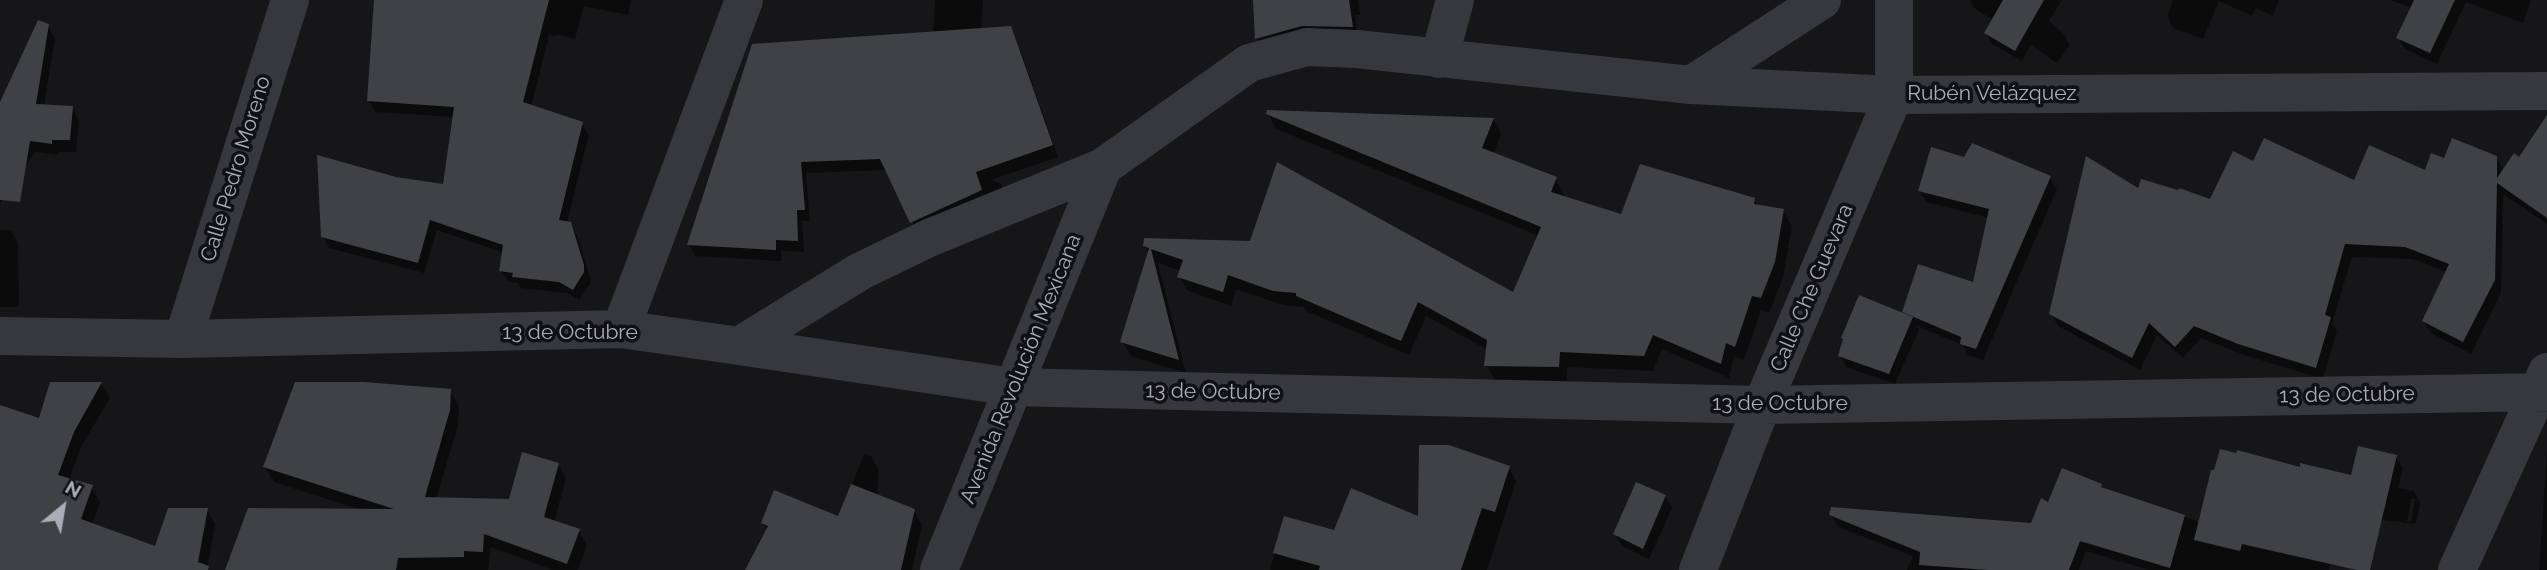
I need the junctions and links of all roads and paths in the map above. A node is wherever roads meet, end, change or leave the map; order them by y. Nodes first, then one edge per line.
1 (289, 0) edge
2 (744, 0) edge
3 (1455, 0) edge
4 (1822, 0) edge
5 (1894, 0) edge
6 (1439, 59) junction
7 (1691, 85) junction
8 (2547, 90) edge
9 (1894, 95) junction
10 (1103, 167) junction
11 (621, 329) junction
12 (0, 337) edge
13 (183, 338) junction
14 (739, 346) junction
15 (2544, 385) edge
16 (1013, 387) junction
17 (1762, 405) junction
18 (939, 570) edge
19 (1698, 570) edge
20 (2456, 570) edge

1 - 13 street, Calle Pedro Moreno
2 - 11 street
3 - 6 street
4 - 7 street
5 - 9 street, Calle Che Guevara
6 - 7 street, Rubén Velázquez
6 - 10 street
7 - 9 street, Rubén Velázquez
8 - 9 street, Rubén Velázquez
9 - 17 street, Calle Che Guevara
10 - 14 street
10 - 16 street, Avenida Revolución Mexicana
11 - 13 street, 13 de Octubre
11 - 14 street, 13 de Octubre
12 - 13 street, 13 de Octubre
14 - 16 street, 13 de Octubre
15 - 17 street, 13 de Octubre
15 - 20 street
16 - 17 street, 13 de Octubre
16 - 18 street, Avenida Revolución Mexicana
17 - 19 street, Calle Che Guevara

